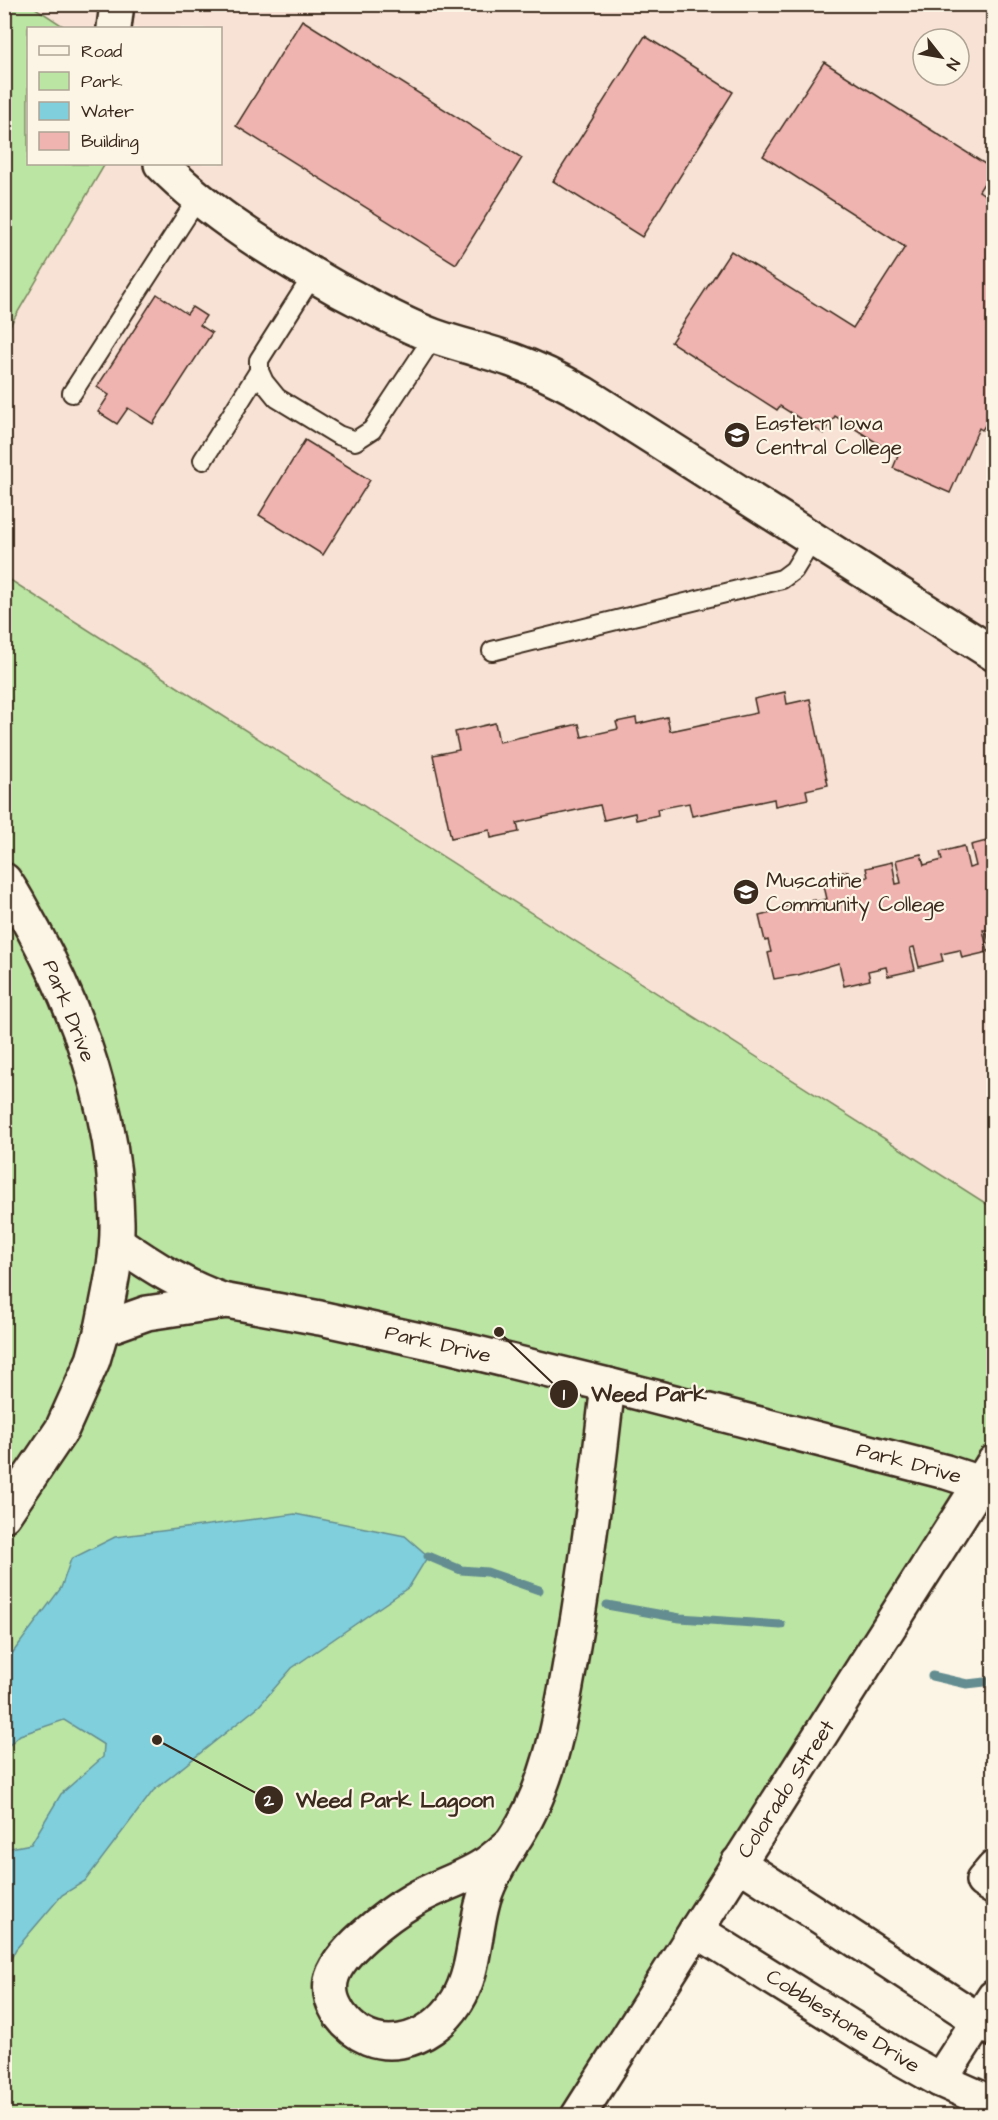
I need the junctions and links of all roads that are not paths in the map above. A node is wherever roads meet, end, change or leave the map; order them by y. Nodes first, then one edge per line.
1 (117, 4) edge
2 (114, 27) edge
3 (162, 165) edge
4 (198, 198) junction
5 (313, 275) junction
6 (434, 336) junction
7 (259, 371) junction
8 (72, 393) dead end
9 (203, 460) dead end
10 (813, 539) junction
11 (492, 651) dead end
12 (993, 654) edge
13 (4, 880) edge
14 (117, 1242) junction
15 (227, 1301) junction
16 (102, 1329) junction
17 (608, 1384) junction
18 (987, 1473) edge
19 (4, 1515) edge
20 (511, 1844) junction
21 (738, 1863) junction
22 (993, 1868) edge
23 (993, 1888) edge
24 (696, 1930) junction
25 (989, 2015) edge
26 (940, 2080) junction
27 (993, 2104) edge
28 (578, 2115) edge

1 - 2 street
3 - 4 street
4 - 5 street
4 - 8 lane
5 - 6 street
5 - 7 lane
6 - 7 lane
6 - 10 street
7 - 9 lane
10 - 11 lane
10 - 12 street
13 - 14 street, Park Drive
14 - 15 street
14 - 16 street, Park Drive
15 - 16 street, Park Drive
15 - 17 street, Park Drive
16 - 19 street, Park Drive
17 - 18 street, Park Drive
17 - 20 street
18 - 21 street, Colorado Street
20 - 20 street
21 - 24 street, Colorado Street
21 - 25 street
22 - 23 street
24 - 26 street, Cobblestone Drive
24 - 28 street, Colorado Street
25 - 26 street
26 - 27 street, Cobblestone Drive

